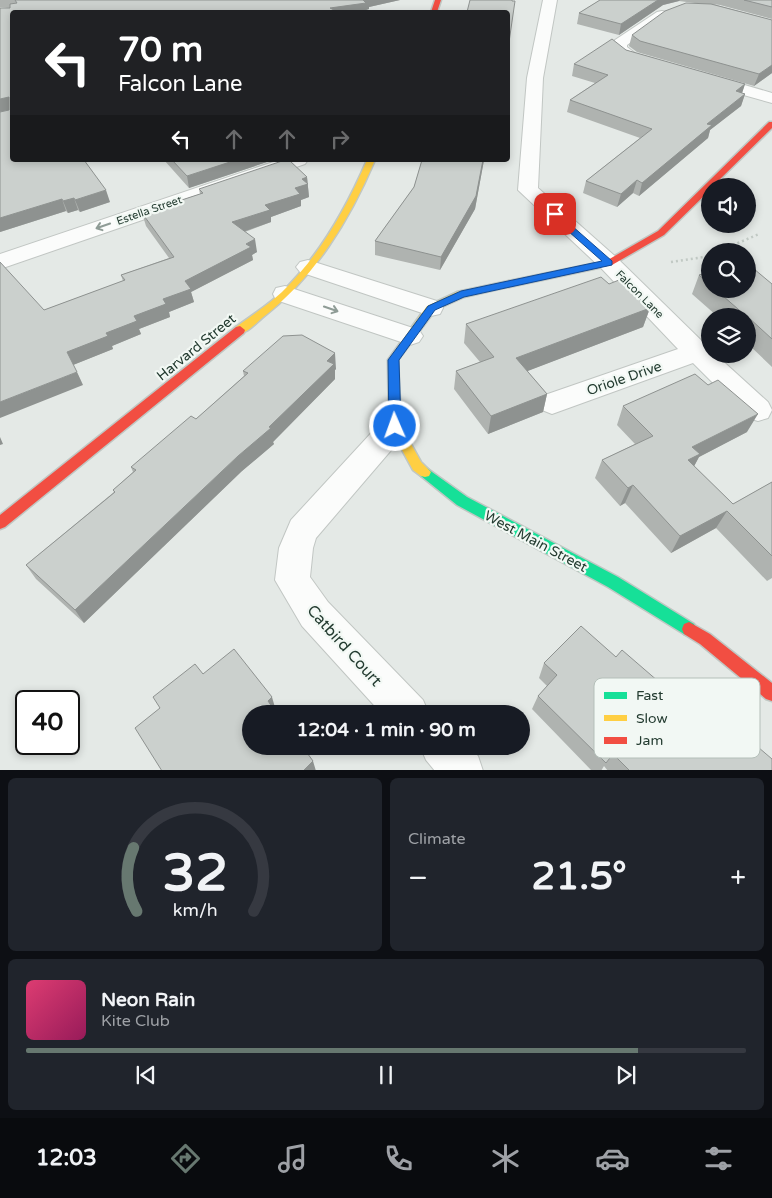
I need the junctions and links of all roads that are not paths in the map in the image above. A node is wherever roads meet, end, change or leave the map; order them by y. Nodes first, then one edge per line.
1 (550, 0) edge
2 (678, 8) edge
3 (667, 67) edge
4 (695, 76) edge
5 (772, 98) edge
6 (772, 124) edge
7 (292, 162) edge
8 (370, 162) edge
9 (0, 262) edge
10 (609, 263) junction
11 (308, 267) junction
12 (285, 294) junction
13 (431, 308) junction
14 (410, 336) junction
15 (697, 352) junction
16 (552, 403) dead end
17 (758, 410) dead end
18 (395, 426) junction
19 (0, 523) edge
20 (756, 678) edge
21 (760, 681) edge
22 (770, 689) edge
23 (401, 705) edge
24 (449, 755) edge
25 (463, 770) edge

1 - 10 street, Falcon Lane
2 - 3 street
4 - 5 street
6 - 10 street, West Main Street
7 -> 9 street, Estella Street
8 - 11 street, Harvard Street
10 - 13 street, West Main Street
10 - 15 street, Falcon Lane
11 - 12 street, Harvard Street
11 - 13 street
12 -> 14 street
12 - 19 street, Harvard Street
13 - 14 street, West Main Street
14 - 18 street, West Main Street
15 - 16 street, Oriole Drive
15 - 17 street, Falcon Lane
18 - 20 street, West Main Street
18 - 23 street, Catbird Court
21 - 22 street, West Main Street
24 - 25 street

